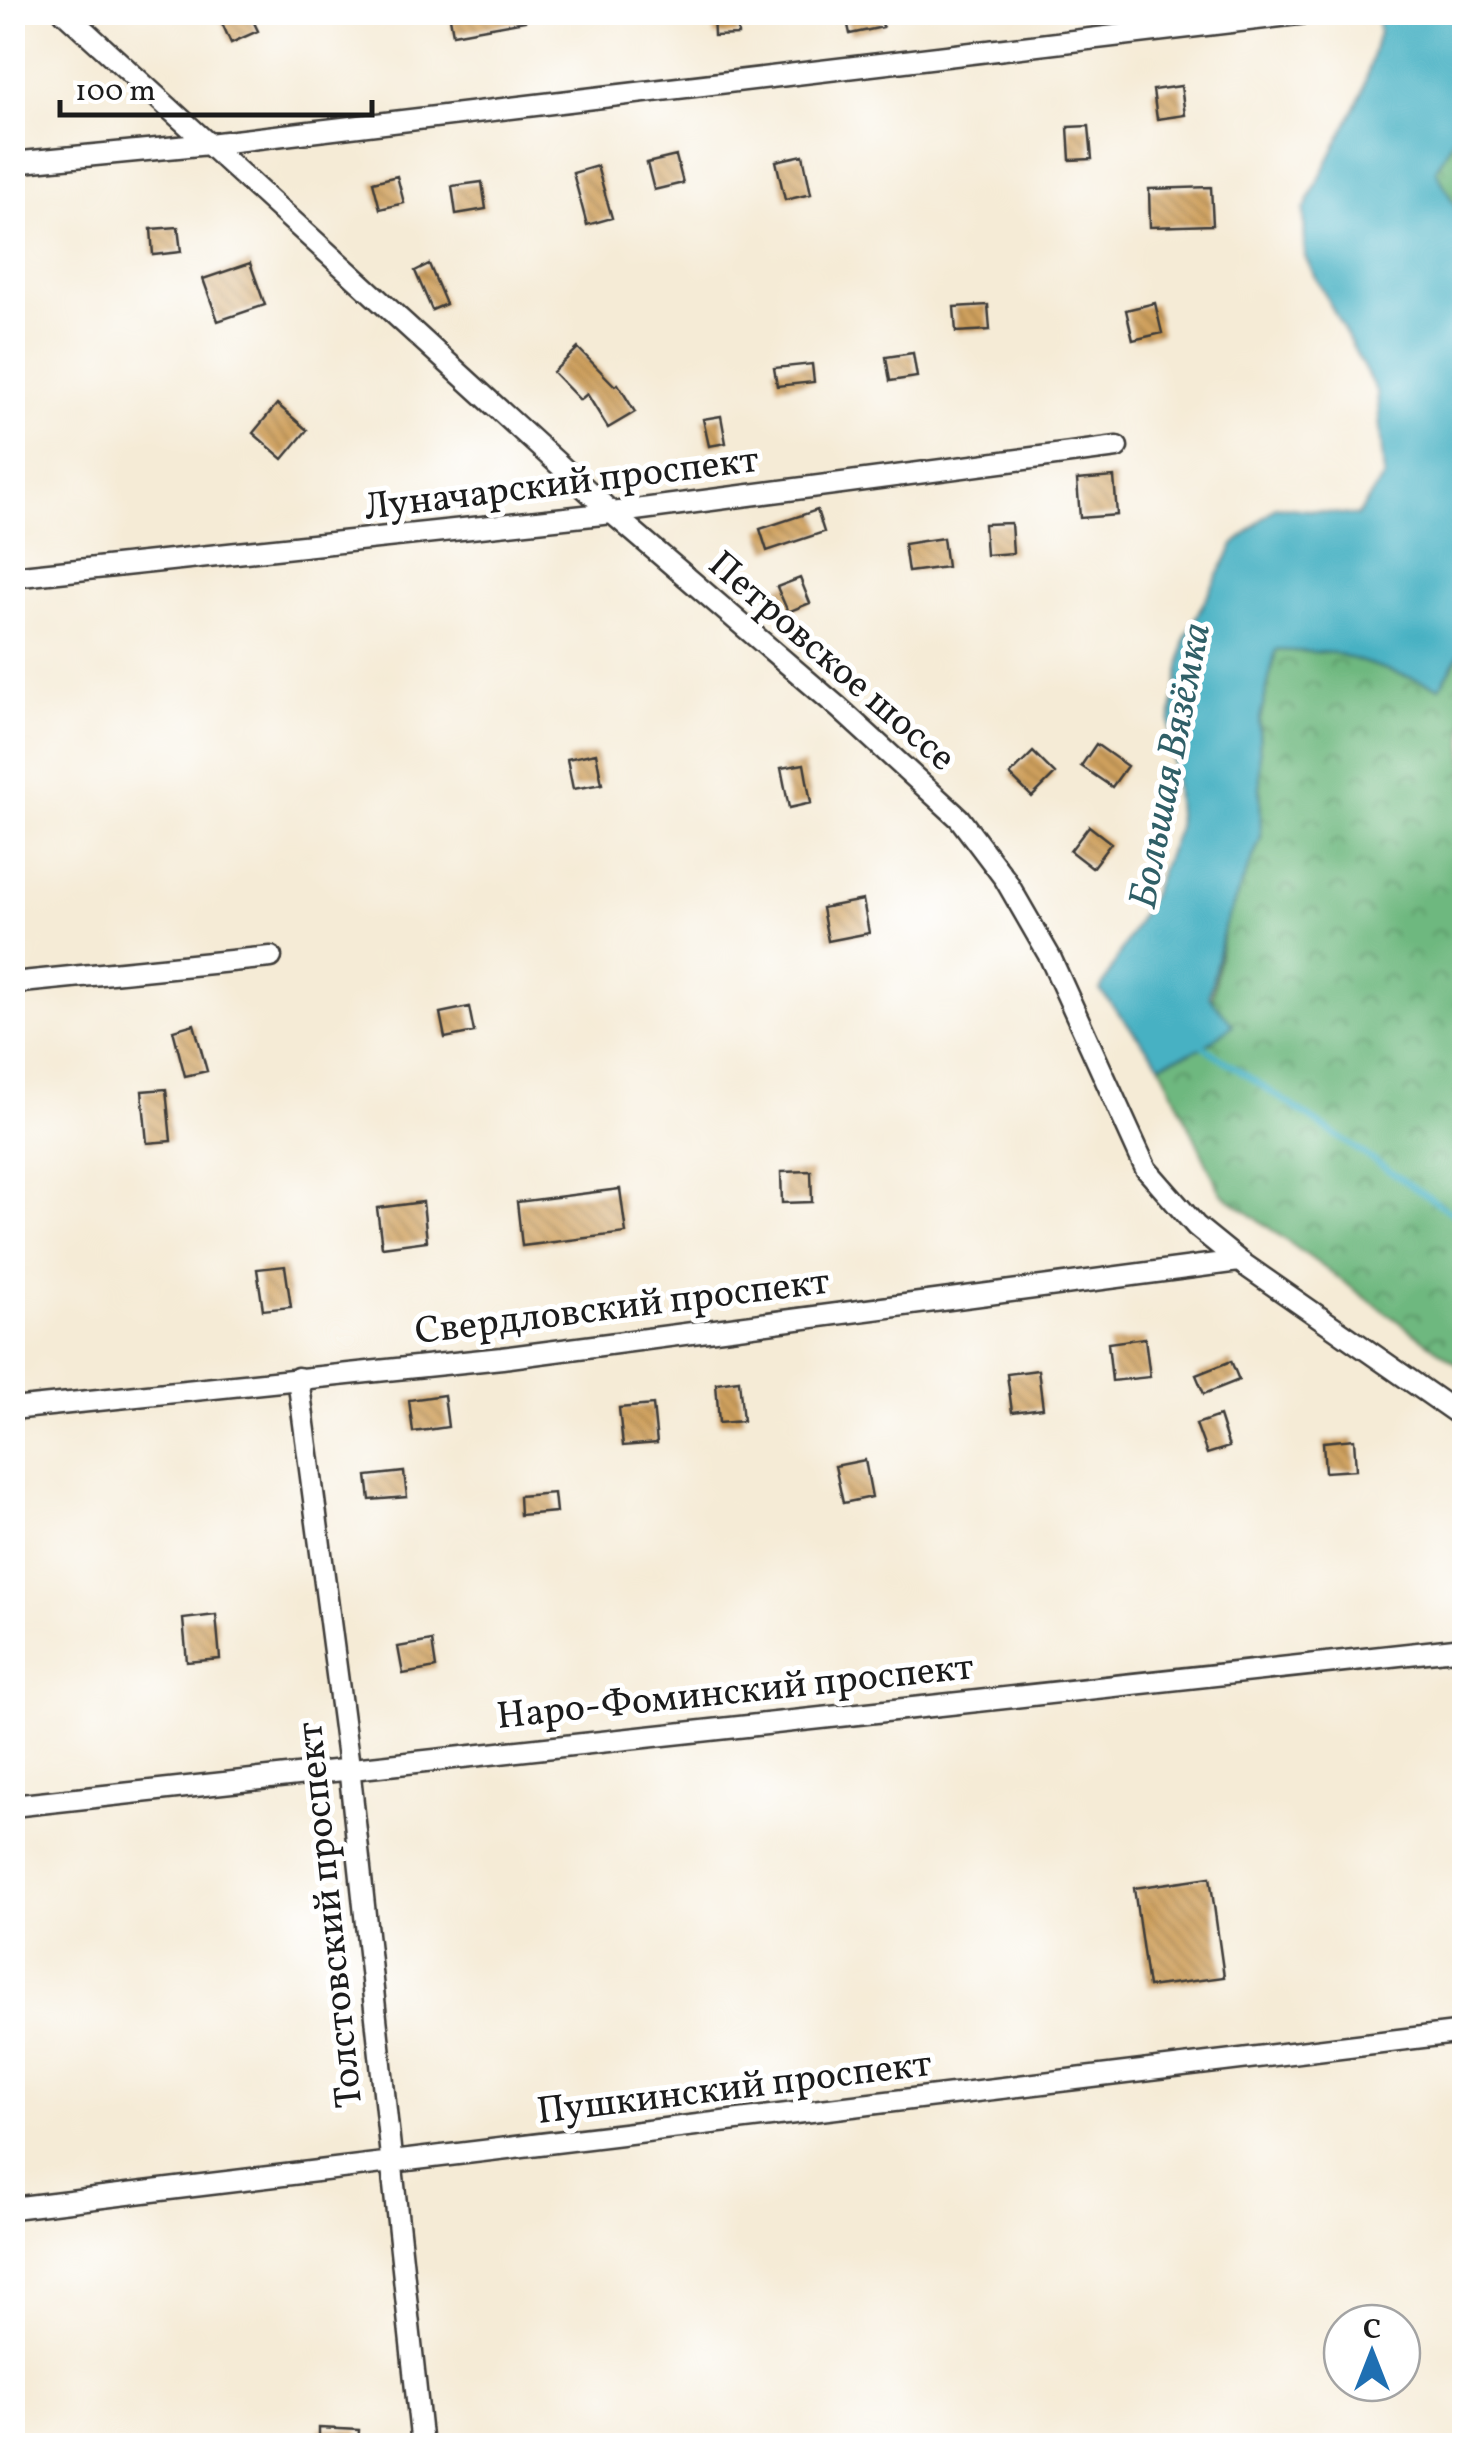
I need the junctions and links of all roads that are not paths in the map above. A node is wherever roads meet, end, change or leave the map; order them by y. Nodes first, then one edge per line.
1 (64, 12) edge
2 (1316, 12) edge
3 (210, 144) junction
4 (12, 162) edge
5 (1117, 448) dead end
6 (612, 513) junction
7 (12, 577) edge
8 (271, 957) dead end
9 (12, 983) edge
10 (1238, 1260) junction
11 (298, 1378) junction
12 (12, 1408) edge
13 (1464, 1418) edge
14 (1464, 1648) edge
15 (348, 1766) junction
16 (12, 1806) edge
17 (1464, 2032) edge
18 (391, 2163) junction
19 (12, 2208) edge
20 (422, 2446) edge

1 - 3 street, Петровское шоссе
2 - 3 street
3 - 4 street
3 - 6 street, Петровское шоссе
5 - 6 street, Луначарский проспект
6 - 7 street, Луначарский проспект
6 - 10 street, Петровское шоссе
8 - 9 street
10 - 11 street, Свердловский проспект
10 - 13 street, Петровское шоссе
11 - 12 street, Свердловский проспект
11 - 15 street, Толстовский проспект
14 - 15 street, Наро-Фоминский проспект
15 - 16 street, Наро-Фоминский проспект
15 - 18 street, Толстовский проспект
17 - 18 street, Пушкинский проспект
18 - 19 street, Пушкинский проспект
18 - 20 street, Толстовский проспект

